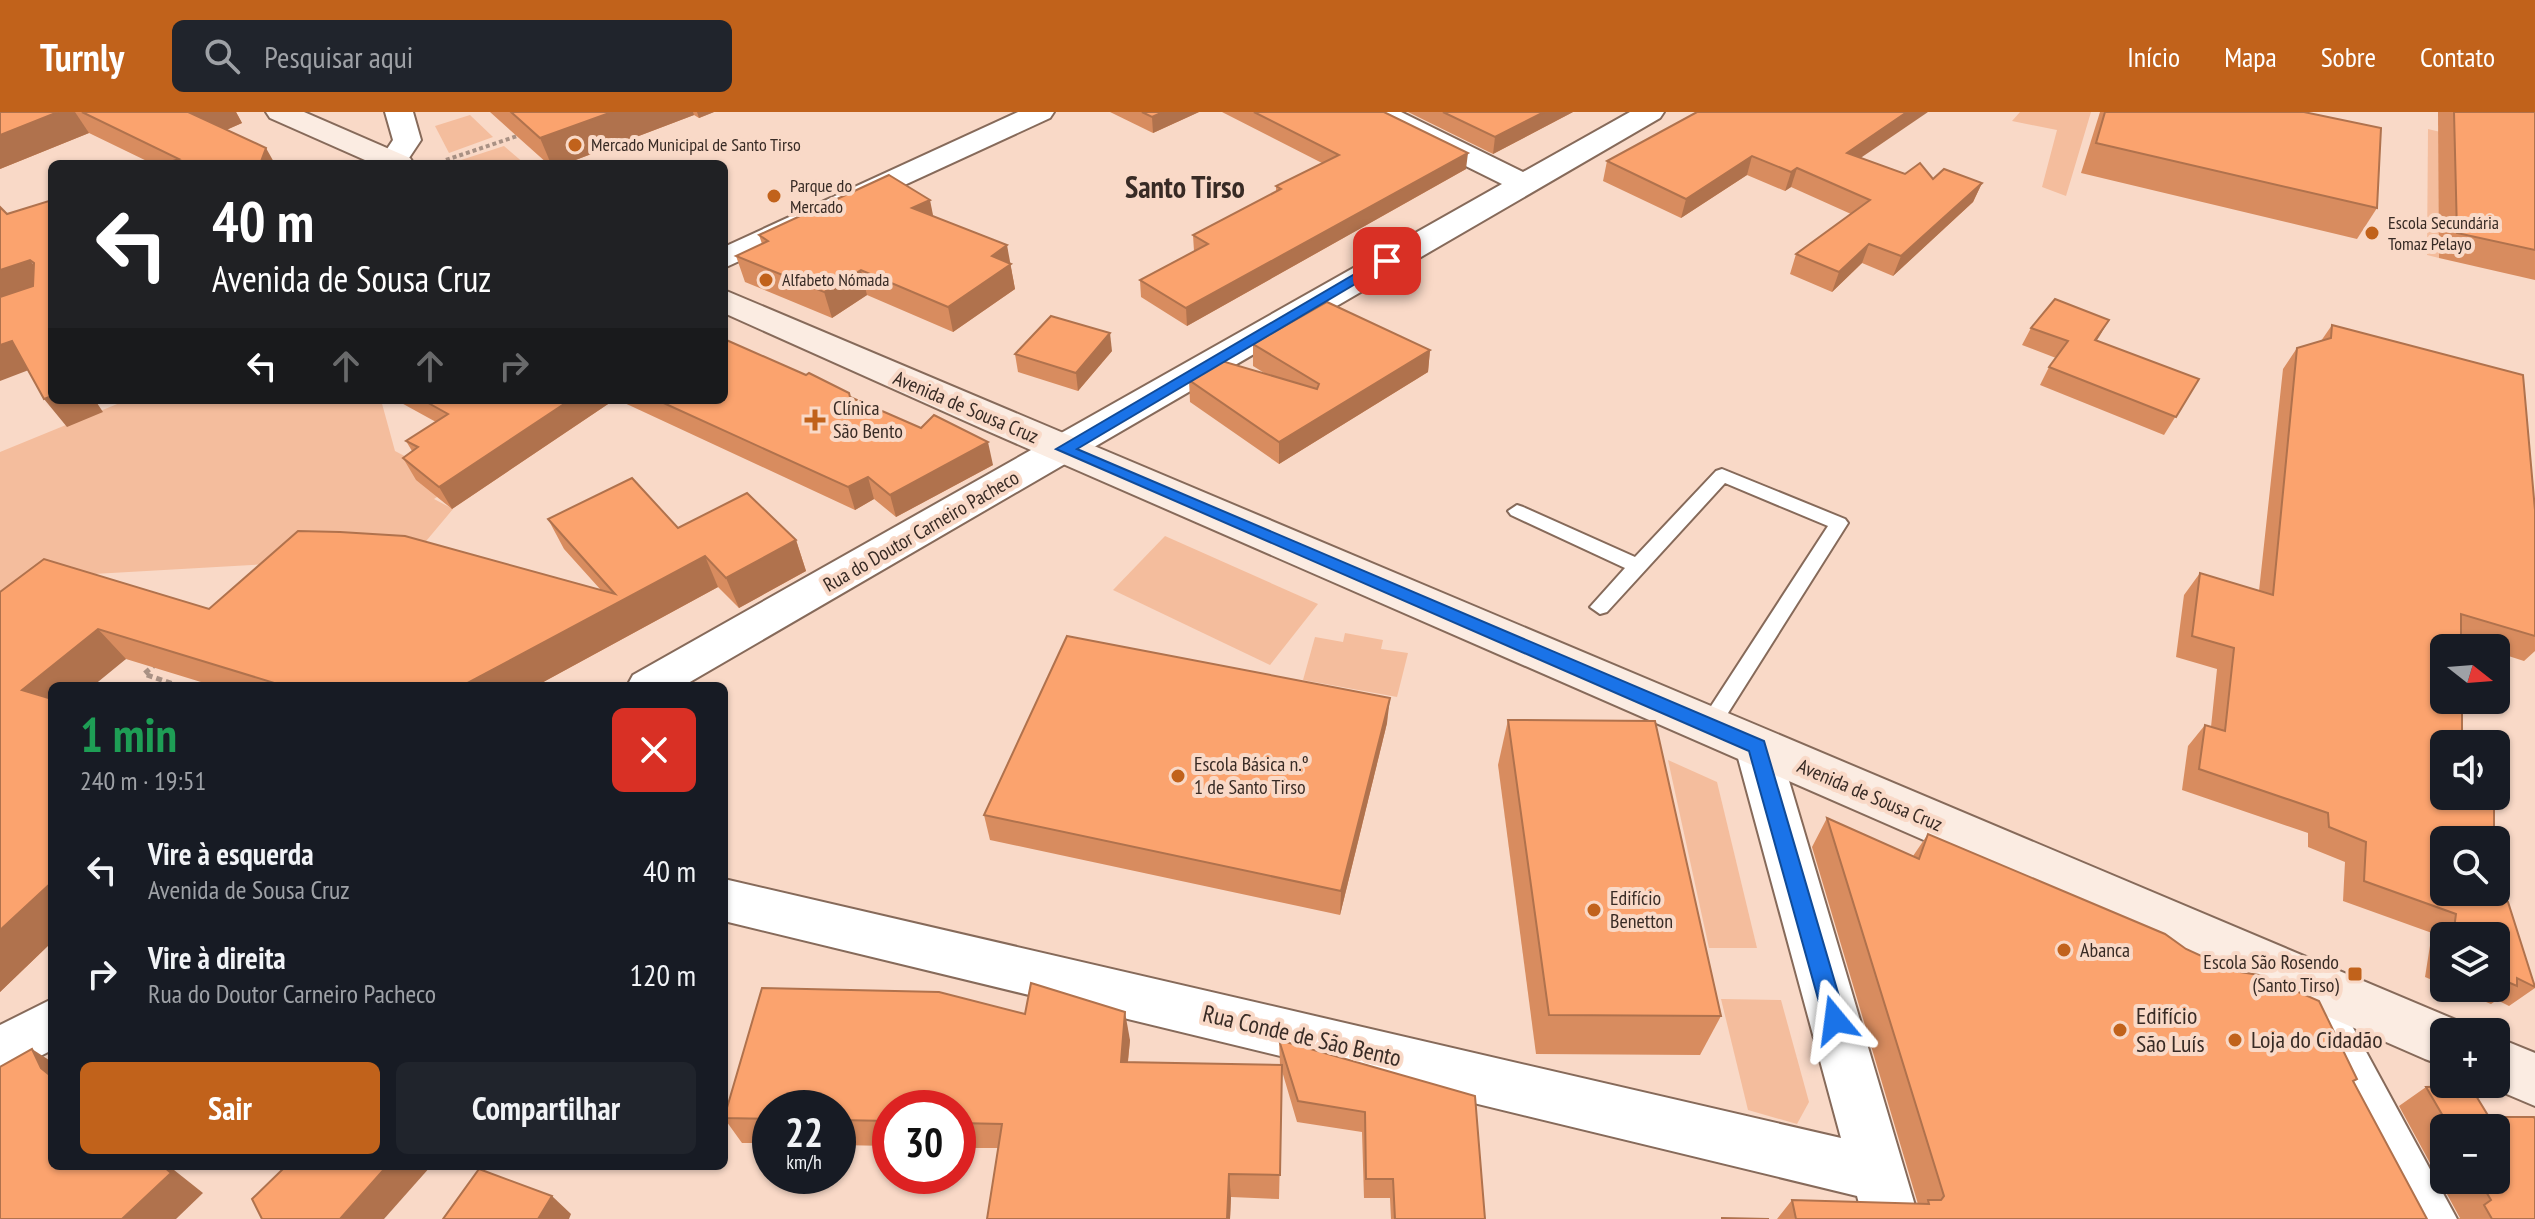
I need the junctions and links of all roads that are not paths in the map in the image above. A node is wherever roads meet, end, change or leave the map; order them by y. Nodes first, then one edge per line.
1 (280, 112) edge
2 (399, 112) edge
3 (1040, 112) edge
4 (1379, 112) edge
5 (1650, 112) edge
6 (389, 160) edge
7 (397, 160) edge
8 (1522, 183) junction
9 (728, 257) edge
10 (728, 302) edge
11 (1064, 449) junction
12 (1517, 511) dead end
13 (1638, 566) junction
14 (1600, 607) dead end
15 (655, 682) edge
16 (1709, 726) junction
17 (1757, 747) junction
18 (728, 901) edge
19 (2300, 980) junction
20 (48, 1025) edge
21 (2430, 1035) edge
22 (0, 1053) edge
23 (2510, 1069) edge
24 (2535, 1080) edge
25 (1885, 1197) edge
26 (2429, 1219) edge

1 - 6 main road
2 - 7 street
3 - 9 street
4 - 8 street
5 - 8 street, Rua do Doutor Carneiro Pacheco
8 - 11 street, Rua do Doutor Carneiro Pacheco
10 - 11 main road, Avenida de Sousa Cruz
11 - 15 street, Rua do Doutor Carneiro Pacheco
11 - 16 main road, Avenida de Sousa Cruz
12 - 13 lane
13 - 14 lane
13 - 16 lane
16 - 17 main road, Avenida de Sousa Cruz
17 - 19 main road, Avenida de Sousa Cruz
17 - 25 street
18 - 25 street, Rua Conde de São Bento
19 - 21 main road, Avenida de Sousa Cruz
19 - 26 street
20 - 22 street
23 - 24 main road

